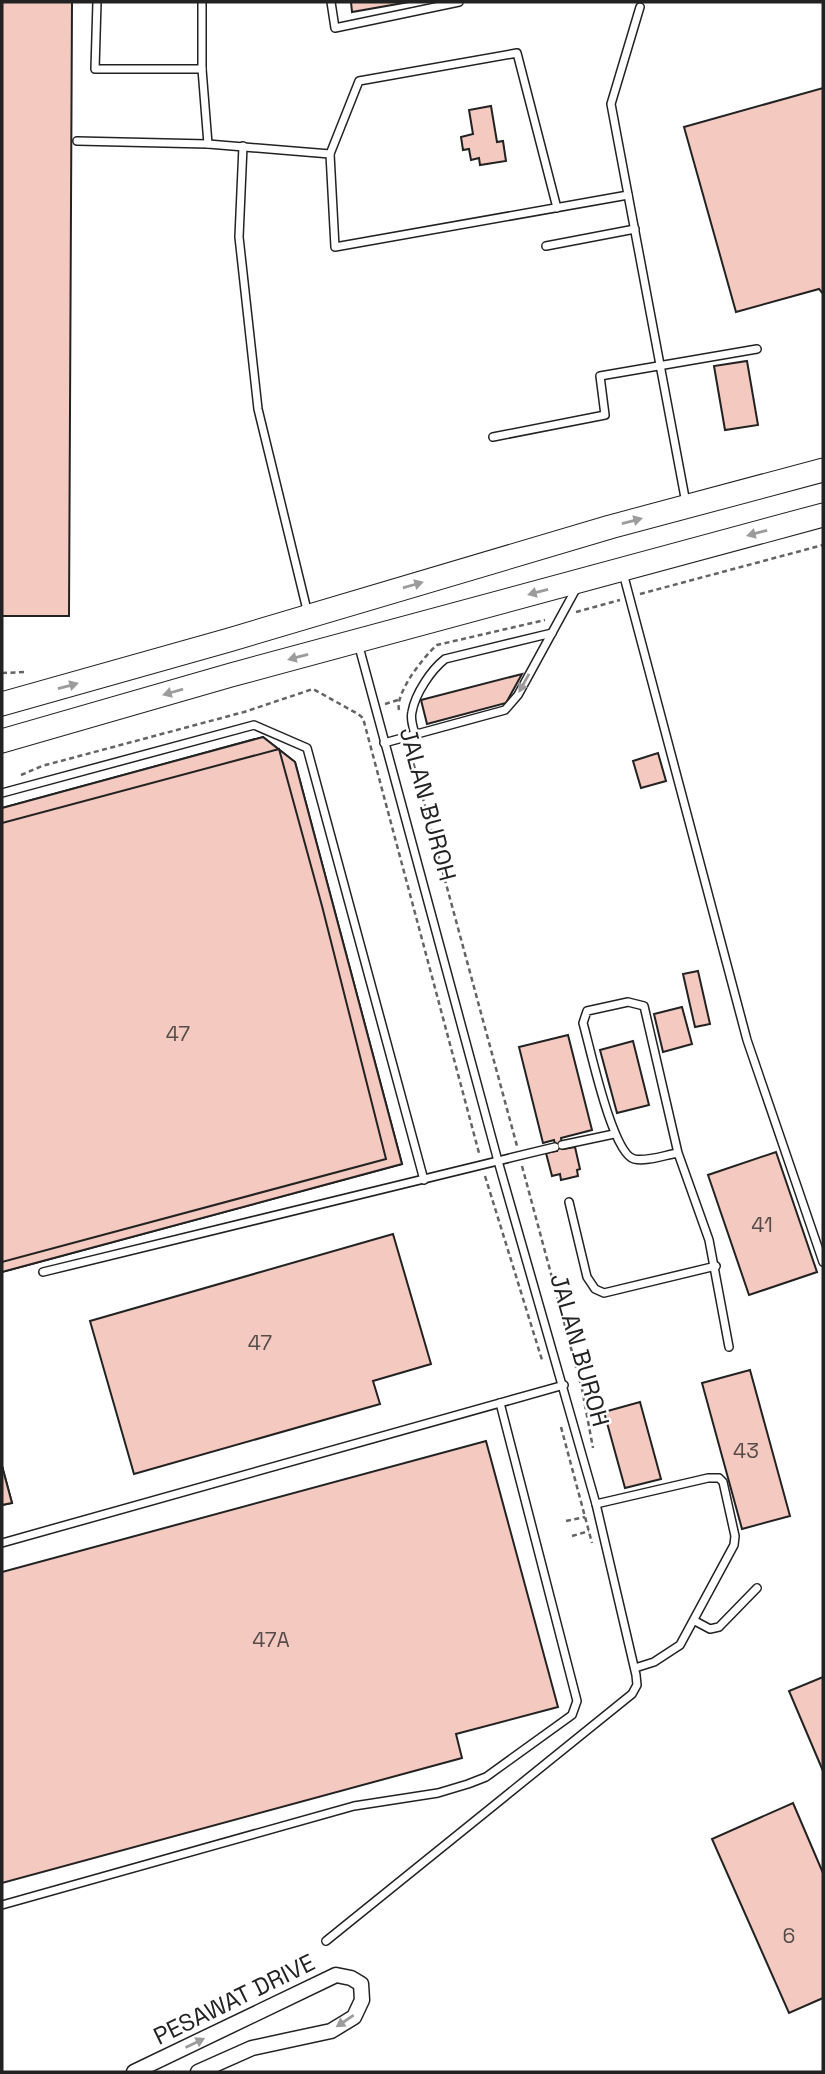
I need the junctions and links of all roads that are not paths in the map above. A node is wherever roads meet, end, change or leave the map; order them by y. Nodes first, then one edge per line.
1 (97, 2) edge
2 (202, 2) edge
3 (331, 2) edge
4 (459, 2) edge
5 (640, 7) dead end
6 (202, 69) junction
7 (77, 141) dead end
8 (208, 144) junction
9 (243, 146) junction
10 (330, 154) junction
11 (628, 195) junction
12 (557, 208) junction
13 (635, 229) junction
14 (546, 246) dead end
15 (757, 349) dead end
16 (660, 366) junction
17 (493, 437) dead end
18 (823, 470) edge
19 (686, 507) junction
20 (823, 515) edge
21 (622, 569) junction
22 (581, 580) junction
23 (308, 616) junction
24 (552, 633) junction
25 (357, 641) junction
26 (2, 704) edge
27 (411, 736) junction
28 (2, 741) edge
29 (384, 743) junction
30 (2, 793) edge
31 (614, 1134) junction
32 (678, 1153) junction
33 (498, 1161) junction
34 (424, 1180) junction
35 (569, 1202) dead end
36 (823, 1262) edge
37 (716, 1266) junction
38 (43, 1272) dead end
39 (729, 1347) dead end
40 (564, 1385) junction
41 (500, 1403) junction
42 (596, 1504) junction
43 (2, 1543) edge
44 (757, 1588) dead end
45 (695, 1621) junction
46 (635, 1668) junction
47 (2, 1905) edge
48 (326, 1941) dead end
49 (134, 2072) edge
50 (198, 2072) edge

1 - 6 lane
2 - 6 lane
3 - 4 lane
5 - 11 lane
6 - 8 lane
7 - 8 lane
8 - 9 lane
9 - 10 lane
9 - 23 lane
10 - 12 lane
10 - 12 lane
11 - 12 lane
11 - 13 lane
13 - 14 lane
13 - 16 lane
15 - 16 lane
16 - 17 lane
16 - 19 lane
18 - 19 highway
23 -> 19 highway
20 -> 21 highway
21 - 22 highway
21 - 36 lane
22 - 24 lane
22 -> 25 highway
26 -> 23 highway
24 -> 27 lane
24 - 27 lane
25 -> 28 highway
25 - 29 lane, JALAN BUROH
27 - 29 lane
29 - 33 lane, JALAN BUROH
30 - 34 lane
31 - 32 lane
31 - 32 lane
31 - 33 lane
32 - 37 lane
33 - 34 lane
33 - 40 lane, JALAN BUROH
34 - 38 lane
35 - 37 lane
37 - 39 lane
40 - 41 lane
40 - 42 lane, JALAN BUROH
41 - 43 lane
41 - 47 lane
42 - 45 lane
42 - 46 lane, JALAN BUROH
44 - 45 lane
45 - 46 lane
46 - 48 lane
49 -> 50 street, PESAWAT DRIVE

